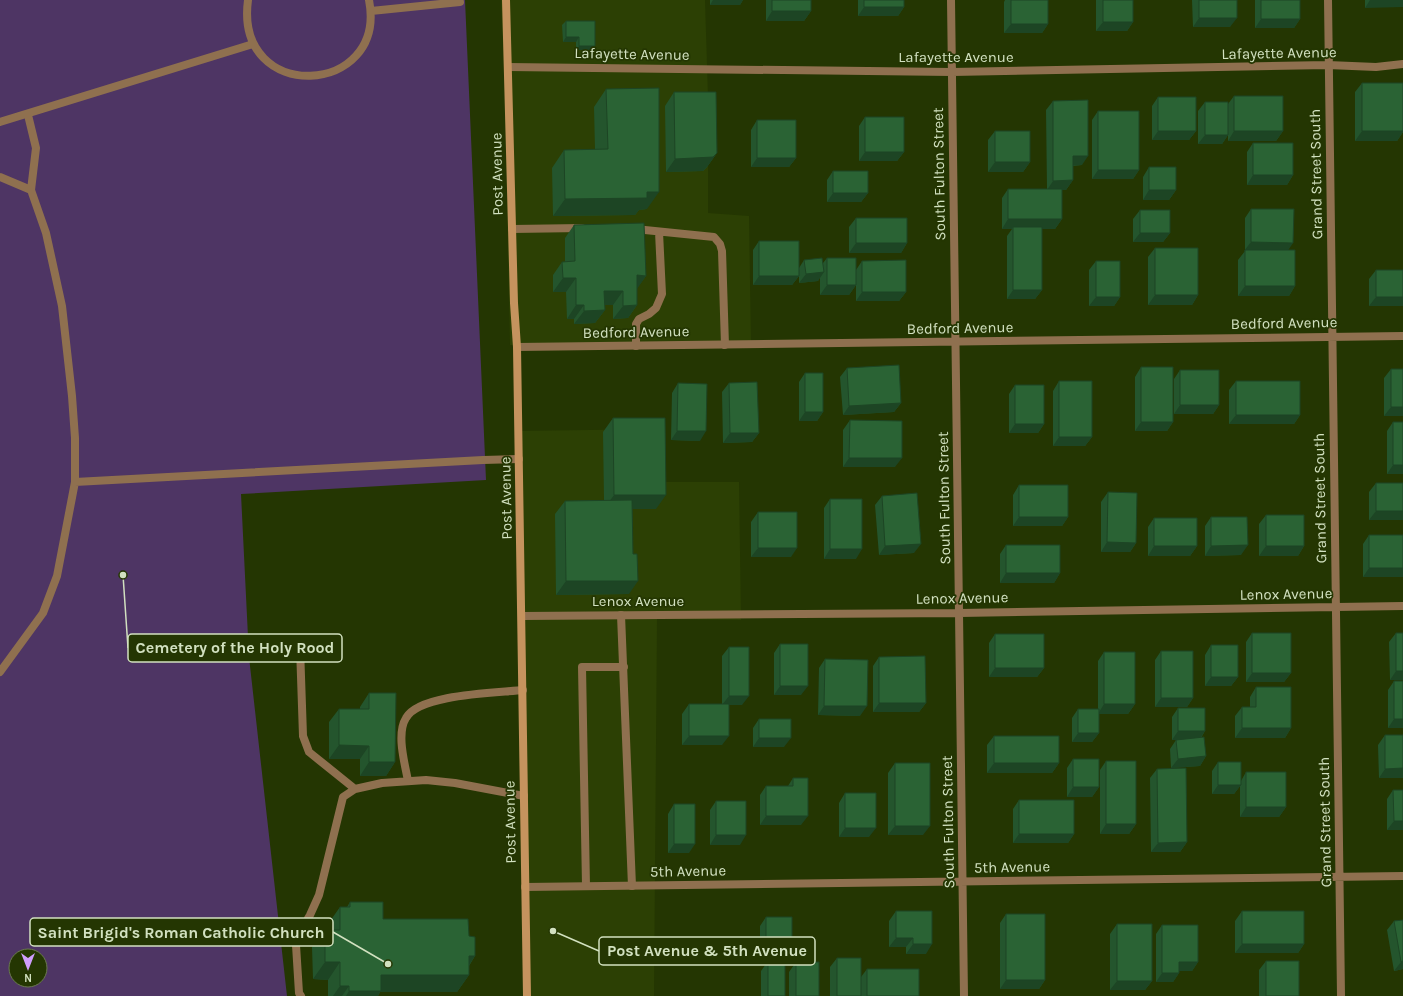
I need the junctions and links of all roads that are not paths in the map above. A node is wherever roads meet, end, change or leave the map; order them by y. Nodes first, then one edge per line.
1 (248, 0) edge
2 (369, 0) edge
3 (506, 0) edge
4 (951, 0) edge
5 (1328, 0) edge
6 (460, 2) dead end
7 (371, 11) junction
8 (253, 44) junction
9 (1403, 64) edge
10 (1328, 65) junction
11 (508, 67) junction
12 (952, 72) junction
13 (28, 115) junction
14 (0, 122) edge
15 (0, 177) edge
16 (31, 190) junction
17 (592, 228) edge
18 (512, 229) junction
19 (628, 229) edge
20 (659, 232) junction
21 (1403, 336) edge
22 (1332, 337) junction
23 (955, 342) junction
24 (725, 345) junction
25 (636, 346) junction
26 (517, 347) junction
27 (519, 459) junction
28 (75, 482) junction
29 (1403, 606) edge
30 (1336, 607) junction
31 (960, 612) junction
32 (621, 615) junction
33 (522, 616) junction
34 (300, 647) dead end
35 (624, 667) junction
36 (0, 672) edge
37 (523, 690) junction
38 (408, 781) junction
39 (355, 789) junction
40 (524, 796) junction
41 (1403, 876) edge
42 (1340, 877) junction
43 (963, 882) junction
44 (586, 886) junction
45 (632, 886) junction
46 (525, 887) junction
47 (301, 996) edge
48 (527, 996) edge
49 (964, 996) edge
50 (1341, 996) edge

1 - 8 street
2 - 7 street
3 - 11 main road, Post Avenue
4 - 12 street, South Fulton Street
5 - 10 street, Grand Street South
6 - 7 street
7 - 8 street
8 - 13 street
9 - 10 street, Lafayette Avenue
10 - 12 street, Lafayette Avenue
10 - 22 street, Grand Street South
11 - 12 street, Lafayette Avenue
11 - 18 main road, Post Avenue
12 - 23 street, South Fulton Street
13 - 14 street
13 - 16 street
15 - 16 street
16 - 28 street
17 - 18 street
18 - 26 main road, Post Avenue
19 - 20 street
20 - 24 street
20 - 25 street
21 - 22 street, Bedford Avenue
22 - 23 street, Bedford Avenue
22 - 30 street, Grand Street South
23 - 24 street, Bedford Avenue
23 - 31 street, South Fulton Street
24 - 25 street, Bedford Avenue
25 - 26 street, Bedford Avenue
26 - 27 main road, Post Avenue
27 - 28 street
27 - 33 main road, Post Avenue
28 - 36 street
29 - 30 street, Lenox Avenue
30 - 31 street, Lenox Avenue
30 - 42 street, Grand Street South
31 - 32 street, Lenox Avenue
31 - 43 street, South Fulton Street
32 - 33 street, Lenox Avenue
32 - 35 street
33 - 37 main road, Post Avenue
34 - 39 street
35 - 44 street
35 - 45 street
37 - 38 street
37 - 40 main road, Post Avenue
38 - 39 street
38 - 40 street
39 - 47 street
40 - 46 main road, Post Avenue
41 - 42 street, 5th Avenue
42 - 43 street, 5th Avenue
42 - 50 street, Grand Street South
43 - 45 street, 5th Avenue
43 - 49 street, South Fulton Street
44 - 45 street, 5th Avenue
44 - 46 street, 5th Avenue
46 - 48 main road, Post Avenue

